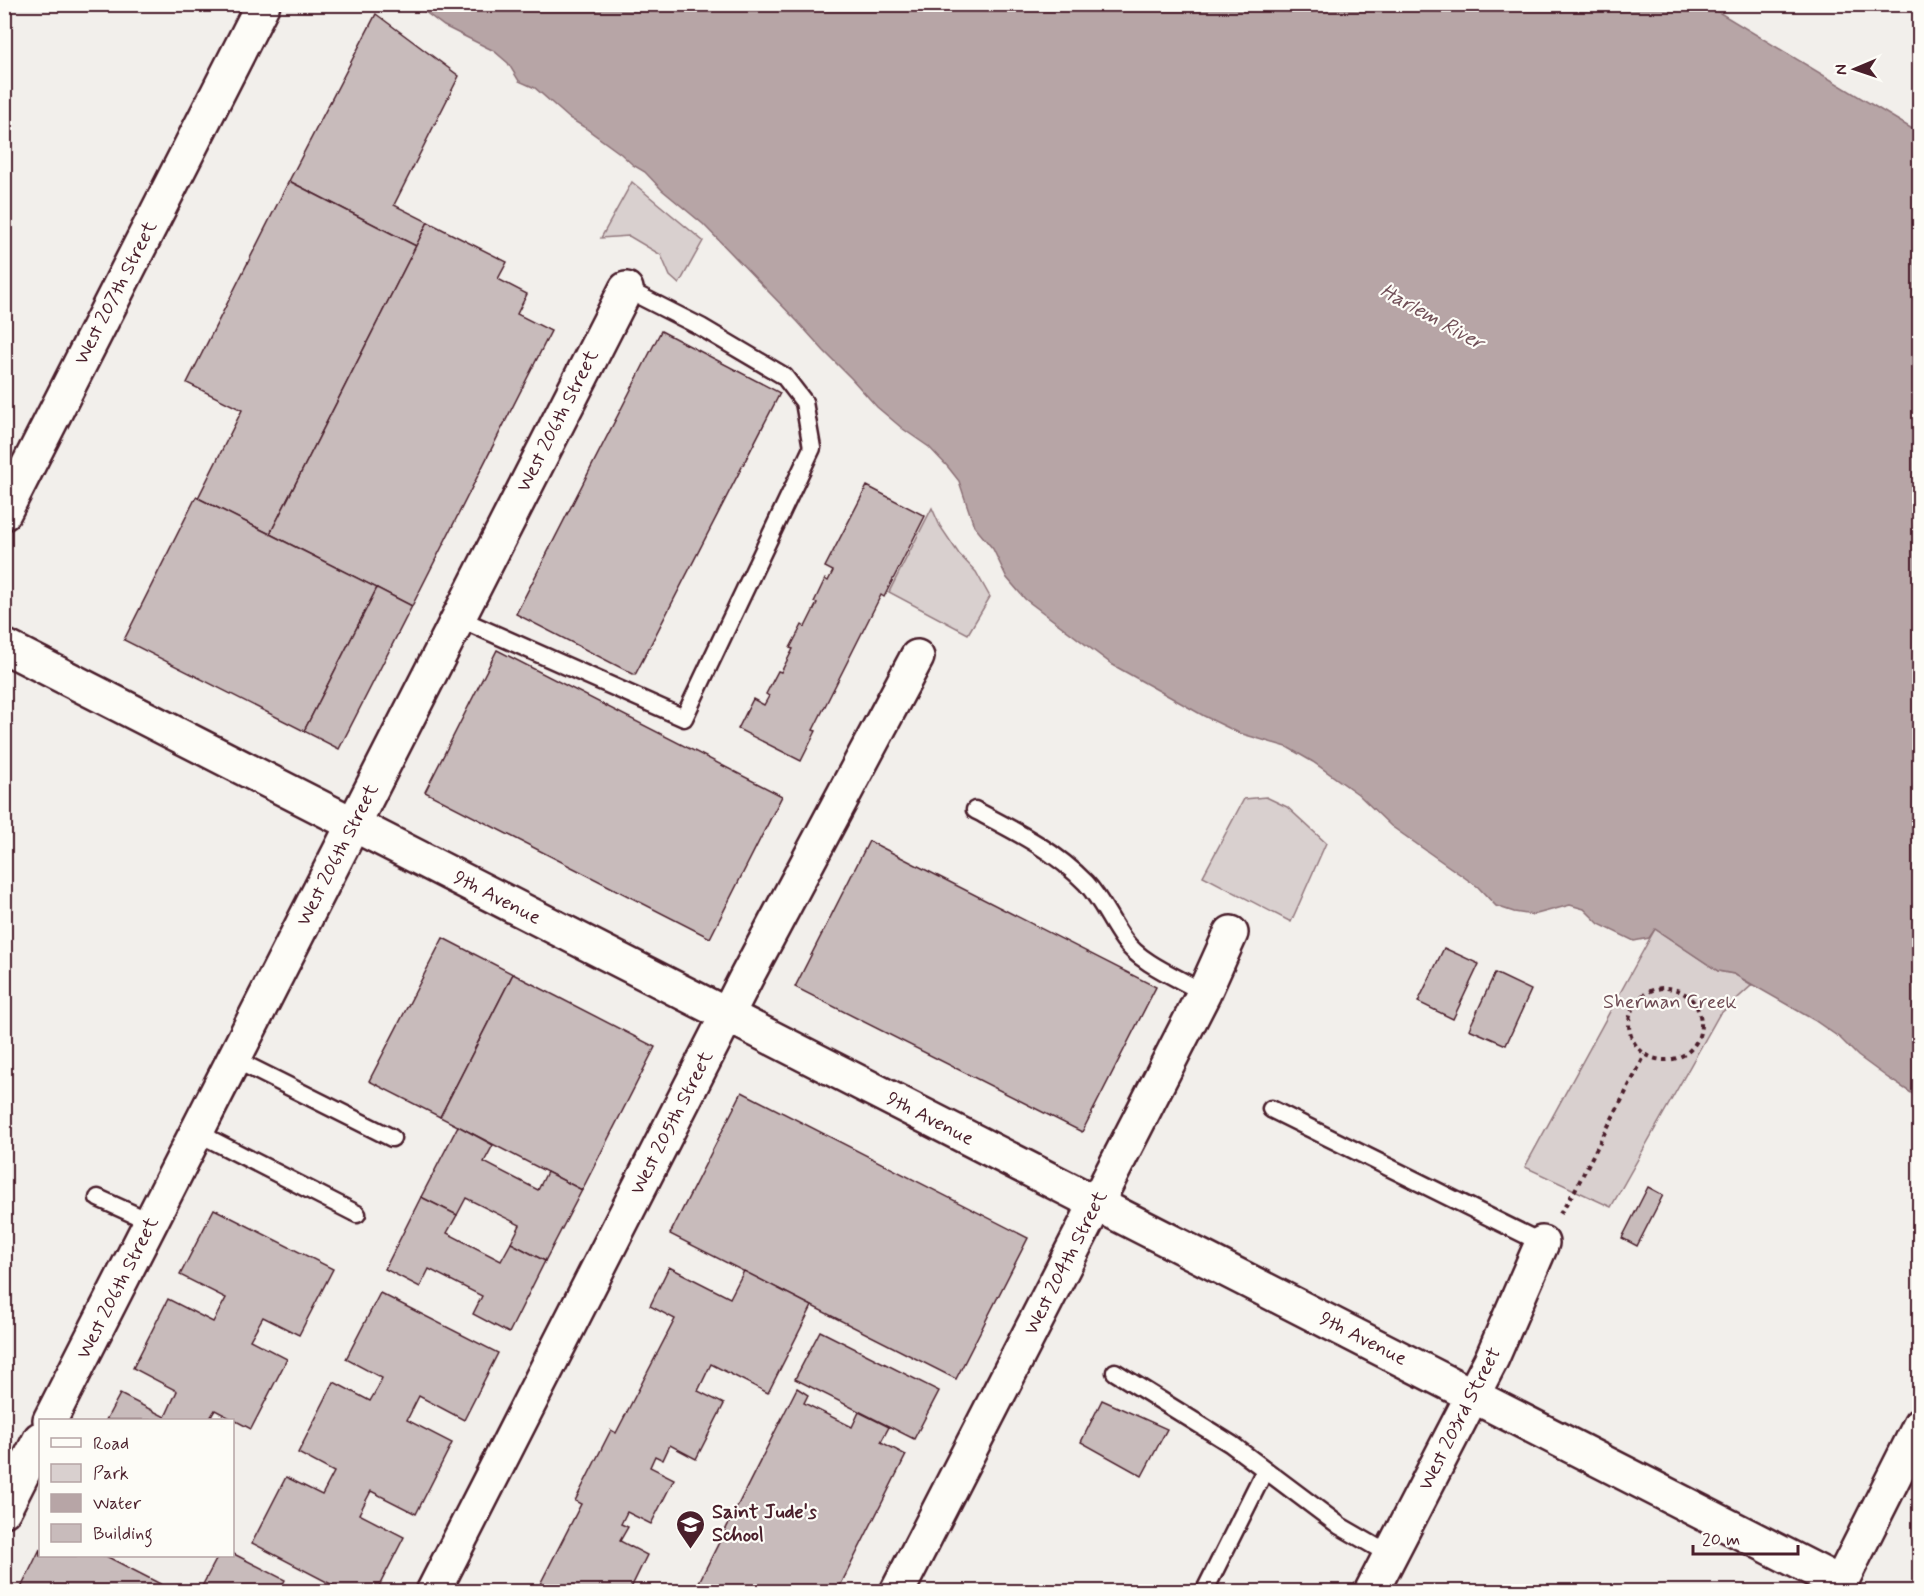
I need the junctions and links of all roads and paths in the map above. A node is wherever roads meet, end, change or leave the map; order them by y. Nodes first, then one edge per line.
1 (263, 4) edge
2 (626, 289) joint
3 (4, 513) edge
4 (458, 618) junction
5 (4, 646) edge
6 (917, 657) dead end
7 (975, 810) dead end
8 (353, 824) junction
9 (1231, 933) dead end
10 (1204, 993) junction
11 (727, 1015) junction
12 (1645, 1055) junction
13 (234, 1059) junction
14 (1271, 1109) dead end
15 (196, 1132) junction
16 (392, 1138) dead end
17 (98, 1197) dead end
18 (1096, 1204) junction
19 (357, 1214) dead end
20 (151, 1222) junction
21 (1542, 1243) junction
22 (1115, 1372) dead end
23 (1473, 1395) junction
24 (51, 1419) edge
25 (1920, 1425) edge
26 (39, 1444) edge
27 (1265, 1470) junction
28 (32, 1478) edge
29 (4, 1510) edge
30 (1390, 1555) junction
31 (1844, 1589) edge
32 (433, 1592) edge
33 (897, 1592) edge
34 (1204, 1592) edge
35 (1371, 1592) edge

1 - 3 street, West 207th Street
2 - 4 street, West 206th Street
2 - 4 lane
4 - 8 street, West 206th Street
5 - 8 street, 9th Avenue
6 - 11 street, West 205th Street
7 - 10 lane
8 - 11 street, 9th Avenue
8 - 13 street, West 206th Street
9 - 10 street, West 204th Street
10 - 18 street, West 204th Street
11 - 18 street, 9th Avenue
11 - 32 street, West 205th Street
12 - 12 path
12 - 21 path
13 - 15 street, West 206th Street
13 - 16 lane
14 - 21 lane
15 - 19 lane
15 - 20 street, West 206th Street
17 - 20 lane
18 - 23 street, 9th Avenue
18 - 33 street, West 204th Street
20 - 24 street, West 206th Street
21 - 23 street, West 203rd Street
22 - 27 lane
23 - 30 street, West 203rd Street
23 - 31 street, 9th Avenue
25 - 31 street
26 - 28 street
27 - 30 lane
27 - 34 lane
28 - 29 street
30 - 35 street, West 203rd Street

